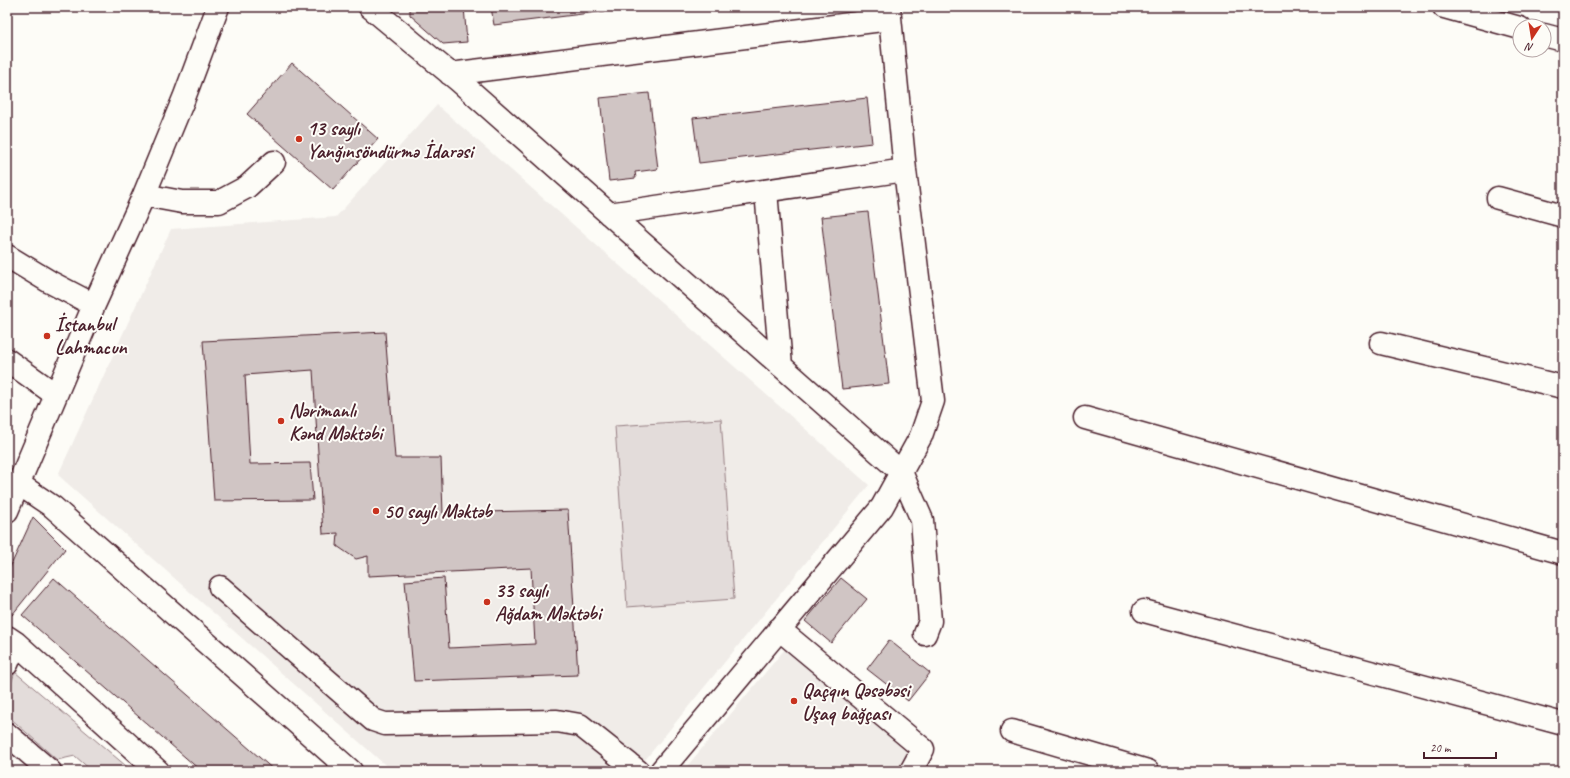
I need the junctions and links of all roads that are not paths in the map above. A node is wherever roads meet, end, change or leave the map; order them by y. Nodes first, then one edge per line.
1 (218, 7) edge
2 (370, 7) edge
3 (1444, 7) edge
4 (890, 13) edge
5 (1512, 26) edge
6 (1552, 37) edge
7 (1563, 40) edge
8 (450, 74) junction
9 (274, 162) dead end
10 (905, 170) junction
11 (766, 191) junction
12 (144, 195) junction
13 (1498, 198) dead end
14 (609, 214) junction
15 (1563, 216) edge
16 (7, 256) edge
17 (94, 305) junction
18 (1381, 343) dead end
19 (7, 360) edge
20 (781, 366) junction
21 (1563, 387) edge
22 (56, 395) junction
23 (1085, 418) dead end
24 (901, 472) junction
25 (19, 484) junction
26 (7, 511) edge
27 (1563, 553) edge
28 (220, 587) dead end
29 (1144, 611) dead end
30 (779, 629) junction
31 (925, 634) dead end
32 (11, 640) edge
33 (7, 664) edge
34 (1563, 724) edge
35 (1012, 731) dead end
36 (7, 734) edge
37 (50, 771) edge
38 (158, 771) edge
39 (351, 771) edge
40 (638, 771) edge
41 (661, 771) edge
42 (911, 771) edge
43 (1148, 771) edge

1 - 12 street
2 - 8 street
3 - 5 street
4 - 8 street
4 - 10 street
6 - 7 street
8 - 14 street
9 - 12 street
10 - 11 street
10 - 24 street
11 - 14 street
11 - 20 street
12 - 17 street
13 - 15 street
14 - 20 street
16 - 17 street
17 - 22 street
18 - 21 street
19 - 22 street
20 - 24 street
22 - 25 street
23 - 27 street
24 - 30 street
24 - 31 street
25 - 26 street
25 - 39 street
28 - 40 street
29 - 34 street
30 - 41 street
30 - 42 street
32 - 33 street
32 - 38 street
35 - 43 street
36 - 37 street

